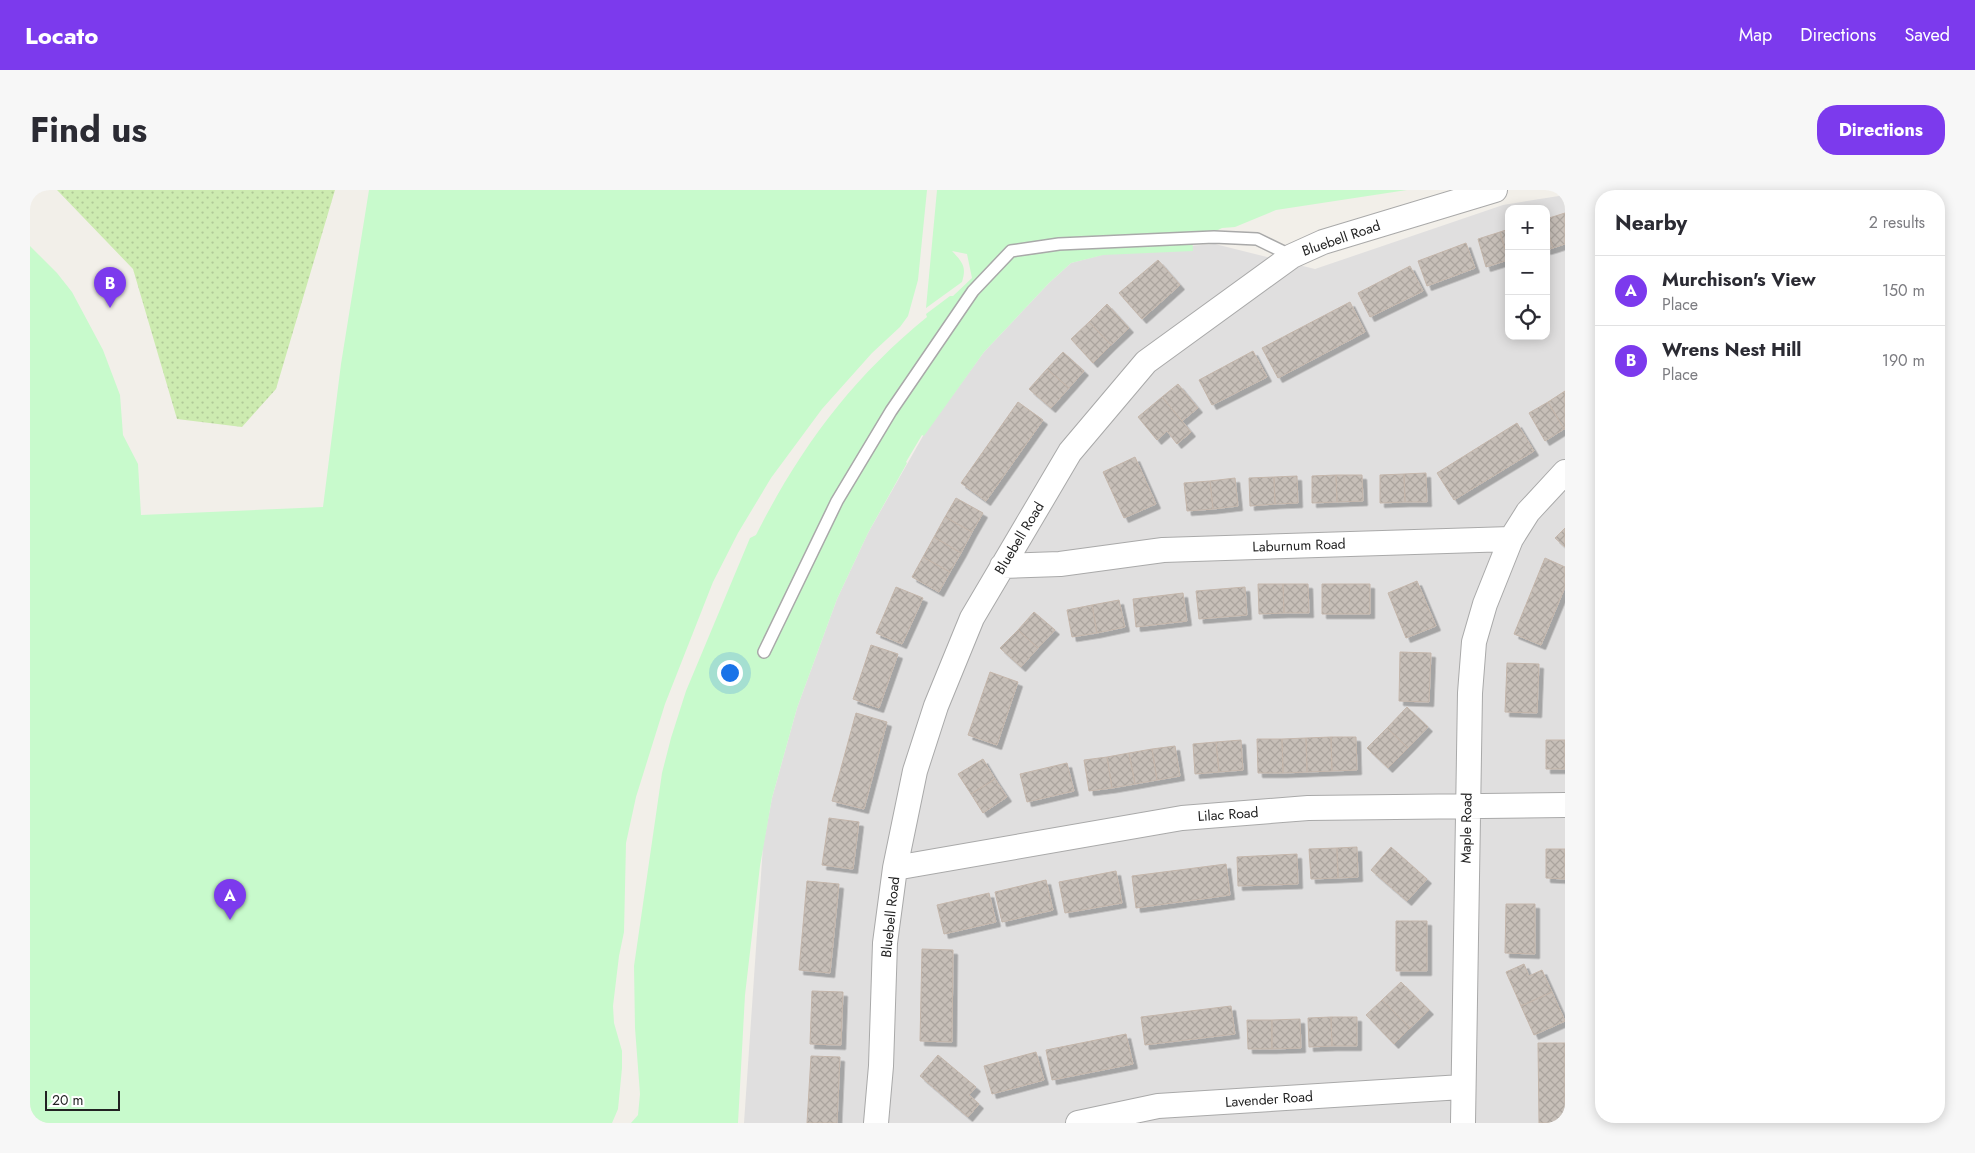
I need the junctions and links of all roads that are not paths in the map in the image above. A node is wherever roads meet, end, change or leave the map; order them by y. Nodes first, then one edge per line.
1 (1495, 190) edge
2 (1292, 256) junction
3 (1565, 472) edge
4 (1511, 539) junction
5 (1002, 566) junction
6 (764, 652) dead end
7 (1467, 805) junction
8 (1565, 805) edge
9 (895, 868) junction
10 (1462, 1087) junction
11 (876, 1123) edge
12 (1078, 1123) edge
13 (1463, 1123) edge

1 - 2 street, Bluebell Road
2 - 5 street, Bluebell Road
2 - 6 lane
3 - 4 street
4 - 5 street, Laburnum Road
4 - 7 street, Maple Road
5 - 9 street, Bluebell Road
7 - 8 street, Lilac Road
7 - 9 street, Lilac Road
7 - 10 street, Maple Road
9 - 11 street, Bluebell Road
10 - 12 street, Lavender Road
10 - 13 street, Maple Road

